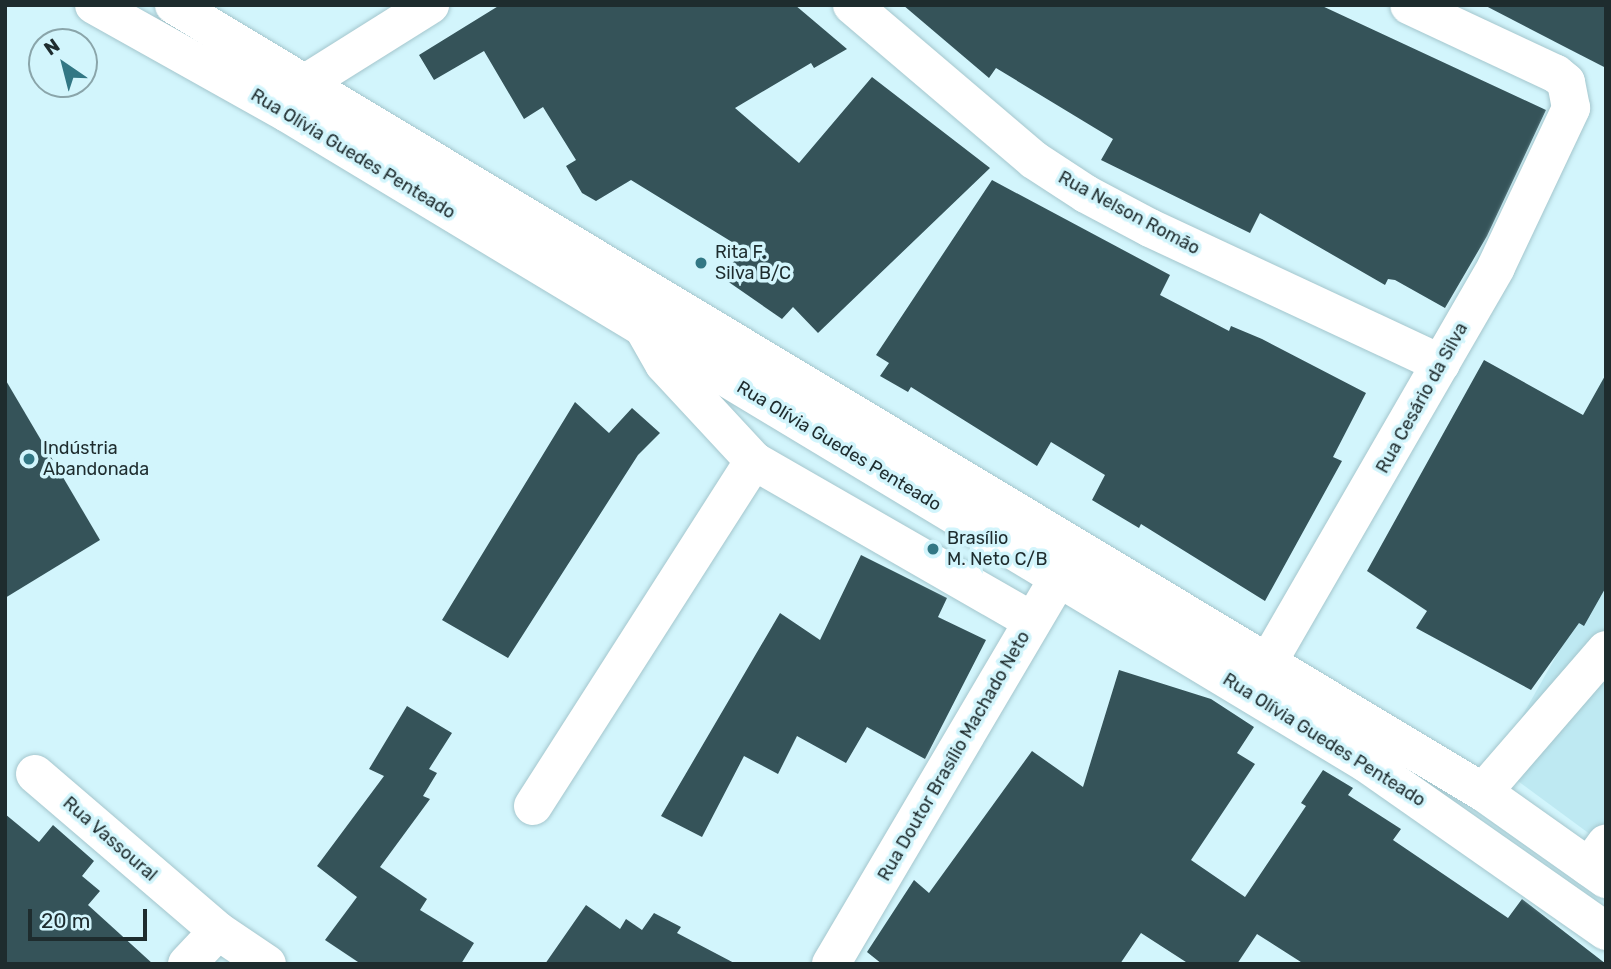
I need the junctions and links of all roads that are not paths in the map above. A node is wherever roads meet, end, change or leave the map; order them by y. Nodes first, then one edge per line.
1 (94, 5) edge
2 (174, 5) edge
3 (430, 5) edge
4 (852, 5) edge
5 (1409, 5) edge
6 (296, 98) junction
7 (645, 329) junction
8 (1441, 363) junction
9 (754, 461) junction
10 (1068, 562) junction
11 (1032, 621) junction
12 (1606, 650) edge
13 (1259, 678) junction
14 (35, 775) dead end
15 (1483, 792) junction
16 (533, 806) dead end
17 (1540, 830) junction
18 (1600, 863) edge
19 (1514, 864) junction
20 (218, 930) junction
21 (1606, 931) edge
22 (187, 964) edge
23 (267, 964) edge
24 (831, 964) edge

1 - 6 street, Rua Olívia Guedes Penteado
2 - 6 street, Rua Olívia Guedes Penteado
3 - 6 street
4 - 8 street, Rua Nelson Romão
5 - 8 street, Rua Cesário da Silva
6 - 7 street, Rua Olívia Guedes Penteado
6 - 10 street, Rua Olívia Guedes Penteado
7 - 9 street
7 - 10 street, Rua Olívia Guedes Penteado
8 - 13 street, Rua Cesário da Silva
9 - 11 street
9 - 16 street
10 - 11 street, Rua Doutor Brasílio Machado Neto
10 - 13 street, Rua Olívia Guedes Penteado
11 - 24 street, Rua Doutor Brasílio Machado Neto
12 - 15 street
13 - 15 street, Rua Olívia Guedes Penteado
13 - 19 street, Rua Olívia Guedes Penteado
14 - 20 street, Rua Vassoural
15 - 17 street, Rua Olívia Guedes Penteado
17 - 18 street, Rua Olívia Guedes Penteado
17 - 19 street
19 - 21 street, Rua Olívia Guedes Penteado
20 - 22 street
20 - 23 street, Rua Vassoural

